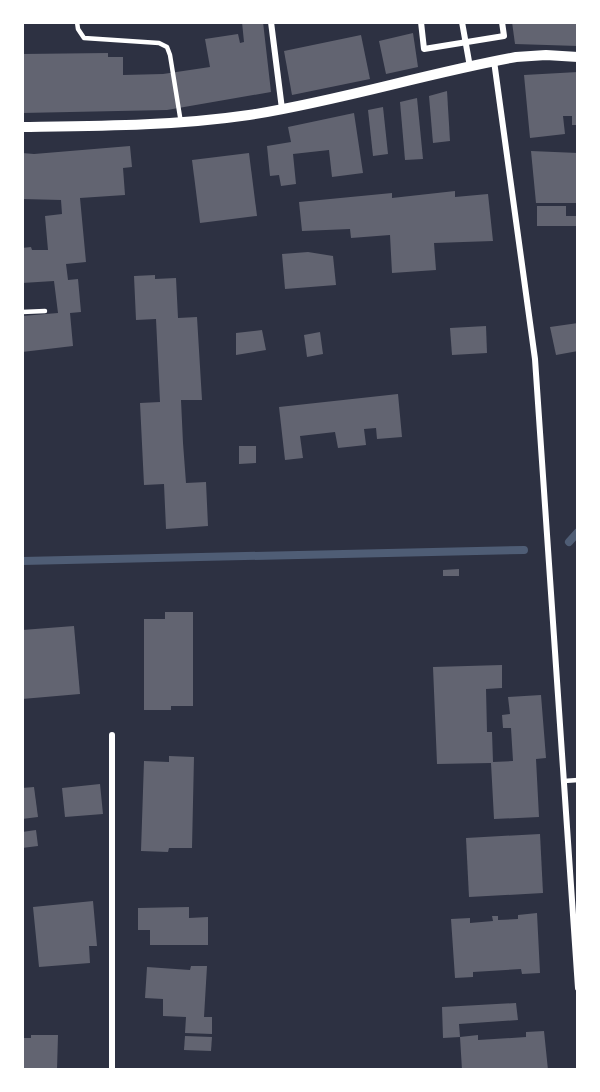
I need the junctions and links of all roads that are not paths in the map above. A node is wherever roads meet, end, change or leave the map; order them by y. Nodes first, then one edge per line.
1 (77, 22) edge
2 (271, 22) edge
3 (421, 22) edge
4 (462, 22) edge
5 (502, 22) edge
6 (466, 42) junction
7 (578, 57) edge
8 (494, 61) junction
9 (470, 67) junction
10 (282, 109) junction
11 (181, 123) junction
12 (22, 127) edge
13 (45, 311) dead end
14 (22, 312) edge
15 (112, 735) dead end
16 (578, 780) edge
17 (564, 782) junction
18 (578, 988) edge
19 (112, 1070) edge

1 - 11 lane
2 - 10 street
3 - 6 street
4 - 6 street
5 - 6 street
6 - 9 street
7 - 8 street
8 - 9 street
8 - 17 street
9 - 10 street
10 - 11 street
11 - 12 street
13 - 14 lane
15 - 19 street
16 - 17 lane
17 - 18 street

